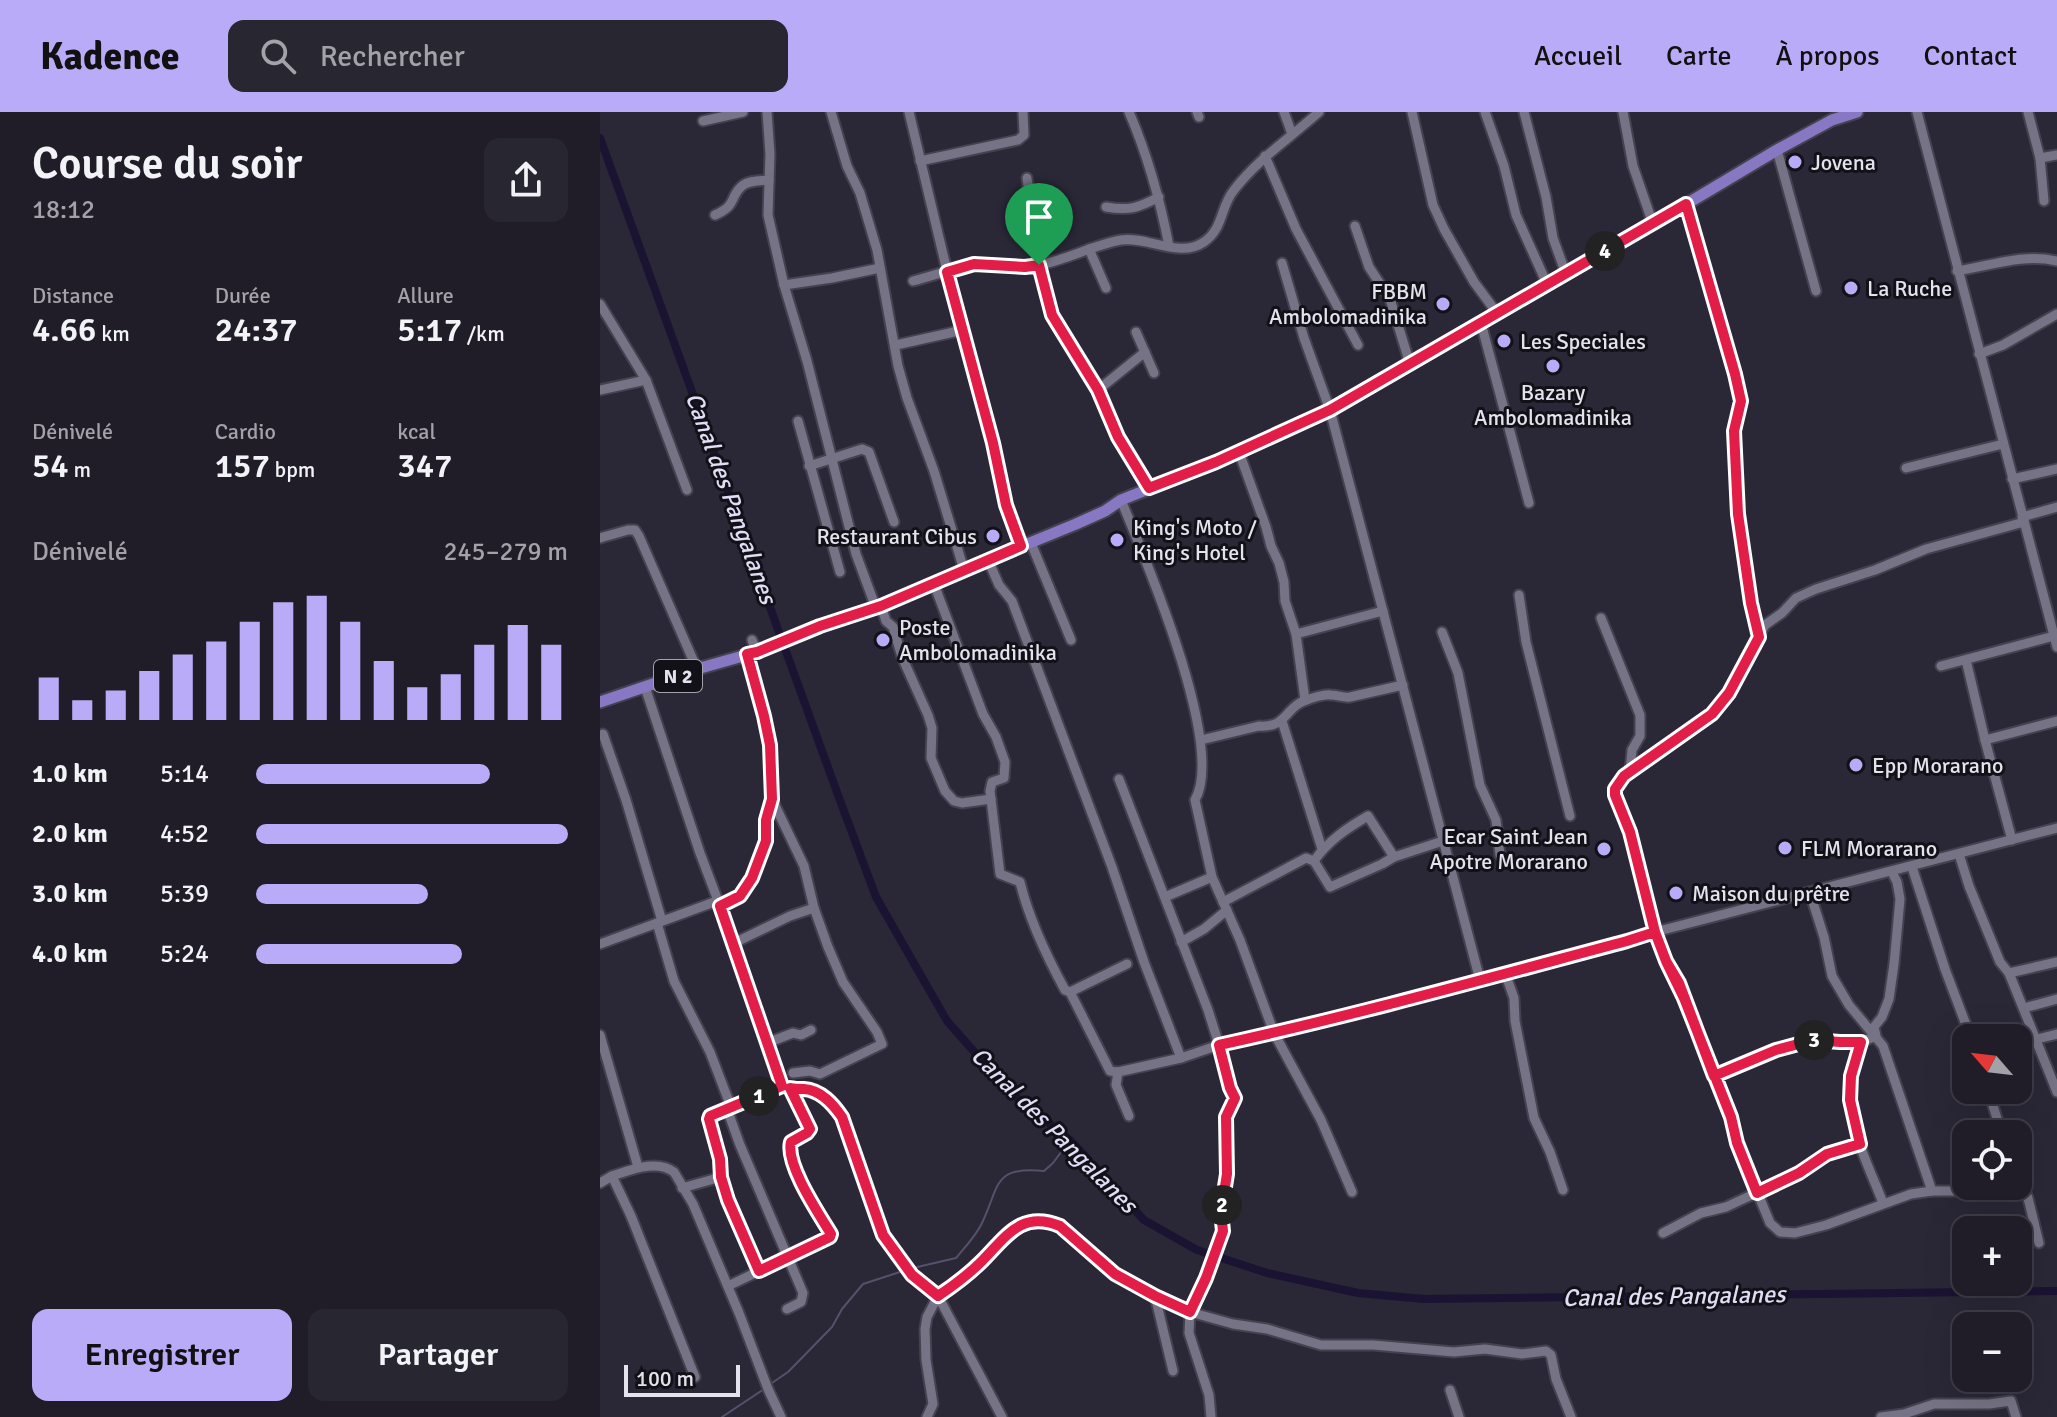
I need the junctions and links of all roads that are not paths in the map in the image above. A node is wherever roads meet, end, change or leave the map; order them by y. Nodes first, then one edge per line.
1 (743, 112) edge
2 (767, 112) edge
3 (831, 112) edge
4 (909, 112) edge
5 (1023, 112) edge
6 (1129, 112) edge
7 (1284, 112) edge
8 (1319, 112) edge
9 (1412, 112) edge
10 (1485, 112) edge
11 (1524, 112) edge
12 (1623, 112) edge
13 (1857, 112) edge
14 (1917, 112) edge
15 (2028, 112) edge
16 (703, 121) dead end
17 (1292, 134) junction
18 (1777, 150) junction
19 (2057, 155) edge
20 (1265, 156) junction
21 (2040, 158) junction
22 (920, 161) junction
23 (1027, 178) dead end
24 (769, 180) junction
25 (1159, 197) junction
26 (2044, 201) dead end
27 (1686, 204) junction
28 (1106, 207) dead end
29 (715, 215) dead end
30 (1653, 224) junction
31 (1355, 226) dead end
32 (1169, 246) junction
33 (1089, 249) junction
34 (2057, 261) edge
35 (1282, 263) dead end
36 (1039, 265) junction
37 (880, 268) junction
38 (1957, 271) junction
39 (947, 272) junction
40 (1566, 274) junction
41 (913, 281) dead end
42 (1547, 284) junction
43 (784, 285) junction
44 (1106, 288) dead end
45 (1816, 291) dead end
46 (600, 304) edge
47 (1497, 313) junction
48 (2057, 314) edge
49 (1481, 323) junction
50 (963, 330) junction
51 (1136, 332) dead end
52 (896, 345) junction
53 (1358, 345) dead end
54 (1145, 352) junction
55 (1979, 354) junction
56 (1410, 364) junction
57 (1154, 373) dead end
58 (646, 380) junction
59 (600, 390) edge
60 (1098, 390) junction
61 (1330, 410) junction
62 (798, 421) dead end
63 (2003, 444) junction
64 (1239, 452) junction
65 (832, 459) junction
66 (809, 466) junction
67 (1906, 468) dead end
68 (2057, 469) edge
69 (2012, 479) junction
70 (1149, 488) junction
71 (687, 490) dead end
72 (1121, 500) junction
73 (1529, 503) dead end
74 (2057, 507) edge
75 (2023, 519) junction
76 (894, 522) dead end
77 (600, 538) edge
78 (1026, 545) junction
79 (988, 560) junction
80 (964, 570) junction
81 (840, 572) dead end
82 (934, 584) junction
83 (1519, 595) dead end
84 (878, 607) junction
85 (2052, 607) edge
86 (1383, 611) junction
87 (1601, 618) dead end
88 (1442, 632) dead end
89 (1296, 634) junction
90 (1759, 637) junction
91 (752, 640) dead end
92 (1071, 640) dead end
93 (2056, 642) edge
94 (752, 653) junction
95 (1966, 660) junction
96 (1941, 666) dead end
97 (697, 669) junction
98 (1403, 685) junction
99 (645, 687) junction
100 (1305, 700) junction
101 (600, 702) edge
102 (1282, 721) junction
103 (2057, 721) edge
104 (603, 734) dead end
105 (1201, 740) junction
106 (1985, 740) junction
107 (1630, 771) junction
108 (1119, 779) dead end
109 (772, 799) junction
110 (991, 799) junction
111 (1570, 816) dead end
112 (2057, 828) edge
113 (2012, 840) junction
114 (1443, 841) junction
115 (1322, 849) junction
116 (1959, 854) junction
117 (1500, 855) dead end
118 (1394, 857) junction
119 (1314, 861) junction
120 (1912, 867) junction
121 (1892, 872) junction
122 (1212, 877) junction
123 (1810, 893) junction
124 (1165, 897) junction
125 (719, 903) junction
126 (1225, 906) junction
127 (814, 908) junction
128 (660, 922) junction
129 (1655, 932) junction
130 (1181, 942) junction
131 (600, 944) edge
132 (732, 944) junction
133 (2057, 962) edge
134 (1127, 964) dead end
135 (1505, 973) junction
136 (2009, 973) junction
137 (1480, 980) junction
138 (1070, 992) junction
139 (2057, 999) edge
140 (2024, 1008) junction
141 (1966, 1024) edge
142 (811, 1030) dead end
143 (1274, 1033) junction
144 (2057, 1034) edge
145 (600, 1035) edge
146 (1876, 1036) junction
147 (2037, 1039) junction
148 (1861, 1042) junction
149 (767, 1043) junction
150 (1219, 1045) junction
151 (1181, 1058) junction
152 (1118, 1072) junction
153 (793, 1073) dead end
154 (820, 1074) junction
155 (1714, 1076) junction
156 (786, 1087) junction
157 (805, 1089) junction
158 (2057, 1092) edge
159 (729, 1108) junction
160 (1129, 1116) dead end
161 (1860, 1144) junction
162 (638, 1167) junction
163 (612, 1176) junction
164 (721, 1177) junction
165 (600, 1183) edge
166 (682, 1188) junction
167 (1563, 1190) dead end
168 (1932, 1191) junction
169 (1952, 1191) edge
170 (1352, 1192) dead end
171 (1757, 1193) junction
172 (2028, 1200) edge
173 (1883, 1203) junction
174 (1663, 1233) dead end
175 (2039, 1243) dead end
176 (788, 1259) junction
177 (759, 1271) junction
178 (728, 1286) junction
179 (938, 1296) junction
180 (1155, 1296) junction
181 (787, 1309) dead end
182 (1190, 1312) junction
183 (1173, 1371) dead end
184 (695, 1377) dead end
185 (1450, 1390) dead end
186 (781, 1417) edge
187 (927, 1417) edge
188 (1002, 1417) edge
189 (1212, 1417) edge
190 (1459, 1417) edge
191 (1571, 1417) edge
192 (1881, 1417) edge
193 (2016, 1417) edge

1 - 16 street
2 - 24 street
3 - 37 street
4 - 22 street
5 - 22 street
6 - 25 street
7 - 17 street
8 - 17 street
9 - 47 street
10 - 42 street
11 - 40 street
12 - 30 street
13 - 18 main road, N 2
14 - 38 street
15 - 21 street
17 - 20 street
18 - 27 main road, N 2
18 - 45 street
19 - 21 street
20 - 32 street
20 - 53 street
21 - 26 street
22 - 39 street
23 - 36 street
24 - 29 street
24 - 43 street
25 - 28 street
25 - 32 street
27 - 30 main road, N 2
27 - 90 street
30 - 40 main road, N 2
31 - 56 street
32 - 33 street
33 - 36 street
33 - 44 street
34 - 38 street
35 - 61 street
36 - 39 street
36 - 60 street
37 - 43 street
37 - 52 street
38 - 55 street
39 - 41 street
39 - 50 street
40 - 42 main road, N 2
42 - 47 main road, N 2
43 - 65 street
46 - 58 street
47 - 49 main road, N 2
48 - 55 street
49 - 56 main road, N 2
49 - 73 street
50 - 52 street
50 - 78 street
51 - 54 street
52 - 80 street
54 - 57 street
54 - 60 street
55 - 63 street
56 - 61 main road, N 2
58 - 59 street
58 - 71 street
60 - 70 street
61 - 64 main road, N 2
61 - 86 street
62 - 66 street
63 - 67 street
63 - 69 street
64 - 70 main road, N 2
64 - 89 street
65 - 66 street
65 - 76 street
65 - 84 street
66 - 81 street
68 - 69 street
69 - 75 street
70 - 72 main road, N 2
72 - 78 main road, N 2
72 - 105 street
74 - 75 street
75 - 85 street
75 - 90 street
77 - 97 street
78 - 79 main road, N 2
78 - 92 street
79 - 80 main road, N 2
79 - 151 street
80 - 82 main road, N 2
82 - 84 main road, N 2
82 - 110 street
83 - 111 street
84 - 94 main road, N 2
84 - 110 street
85 - 93 street
86 - 89 street
86 - 98 street
87 - 107 street
88 - 117 street
89 - 100 street
90 - 107 street
91 - 94 street
93 - 95 street
94 - 97 main road, N 2
94 - 109 street
95 - 96 street
95 - 106 street
97 - 99 main road, N 2
98 - 100 street
98 - 114 street
99 - 101 main road, N 2
99 - 125 street
100 - 102 street
102 - 105 street
102 - 115 street
103 - 106 street
104 - 128 street
105 - 122 street
106 - 113 street
107 - 129 street
108 - 124 street
109 - 125 street
109 - 127 street
110 - 138 street
112 - 113 street
113 - 116 street
114 - 118 street
114 - 137 street
115 - 118 street
115 - 119 street
116 - 120 street
116 - 136 street
118 - 119 street
119 - 126 street
120 - 121 street
120 - 141 street
121 - 123 street
121 - 146 street
122 - 124 street
122 - 126 street
123 - 129 street
123 - 146 street
124 - 130 street
125 - 128 street
125 - 132 street
126 - 130 street
126 - 143 street
127 - 132 street
127 - 154 street
128 - 131 street
128 - 159 street
129 - 135 street
129 - 155 street
130 - 150 street
132 - 149 street
133 - 136 street
134 - 138 street
135 - 137 street
135 - 167 street
136 - 140 street
137 - 143 street
138 - 152 street
139 - 140 street
140 - 147 street
142 - 149 street
143 - 150 street
143 - 170 street
144 - 147 street
145 - 162 street
146 - 148 street
146 - 168 street
147 - 158 street
148 - 155 street
148 - 161 street
149 - 156 street
150 - 151 street
150 - 182 street
151 - 152 street
152 - 160 street
153 - 154 street
154 - 157 street
155 - 171 street
156 - 157 street
156 - 159 street
156 - 176 street
157 - 179 street
159 - 164 street
159 - 176 street
161 - 171 street
161 - 173 street
162 - 163 street
162 - 166 street
163 - 165 street
163 - 184 street
164 - 166 street
164 - 177 street
166 - 178 street
168 - 169 street
168 - 173 street
171 - 173 street
171 - 174 street
172 - 175 street
176 - 177 street
176 - 181 street
177 - 178 street
178 - 186 street
179 - 180 street
179 - 187 street
179 - 188 street
180 - 182 street
180 - 183 street
182 - 189 street
182 - 191 street
185 - 190 street
192 - 193 street

